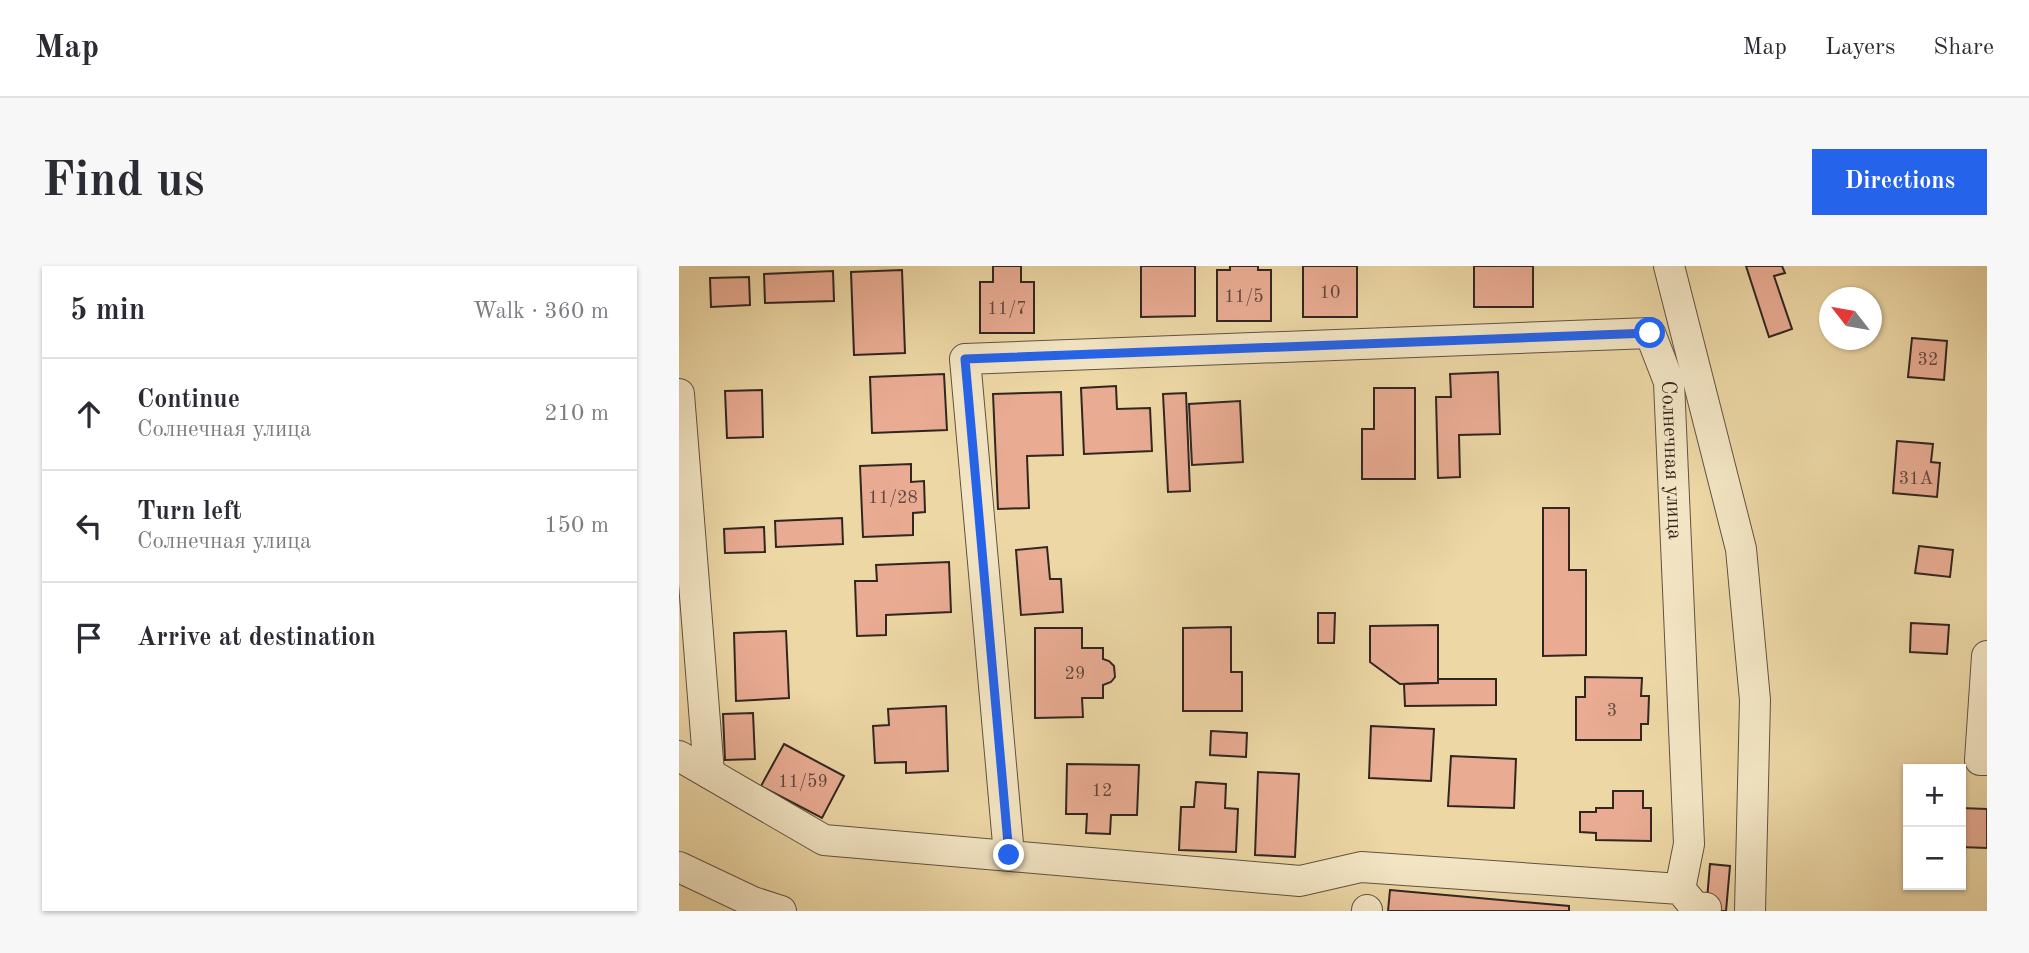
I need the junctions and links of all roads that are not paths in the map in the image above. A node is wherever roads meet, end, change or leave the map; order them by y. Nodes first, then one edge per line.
1 (1669, 266) edge
2 (679, 394) edge
3 (1987, 656) edge
4 (679, 756) edge
5 (1987, 761) edge
6 (709, 774) junction
7 (1009, 855) junction
8 (679, 867) edge
9 (1680, 889) junction
10 (1730, 910) edge
11 (781, 911) edge

1 - 10 street
2 - 6 street
3 - 5 street
4 - 6 street
6 - 7 street
7 - 9 street
7 - 9 street, Солнечная улица
8 - 11 street
9 - 10 street

